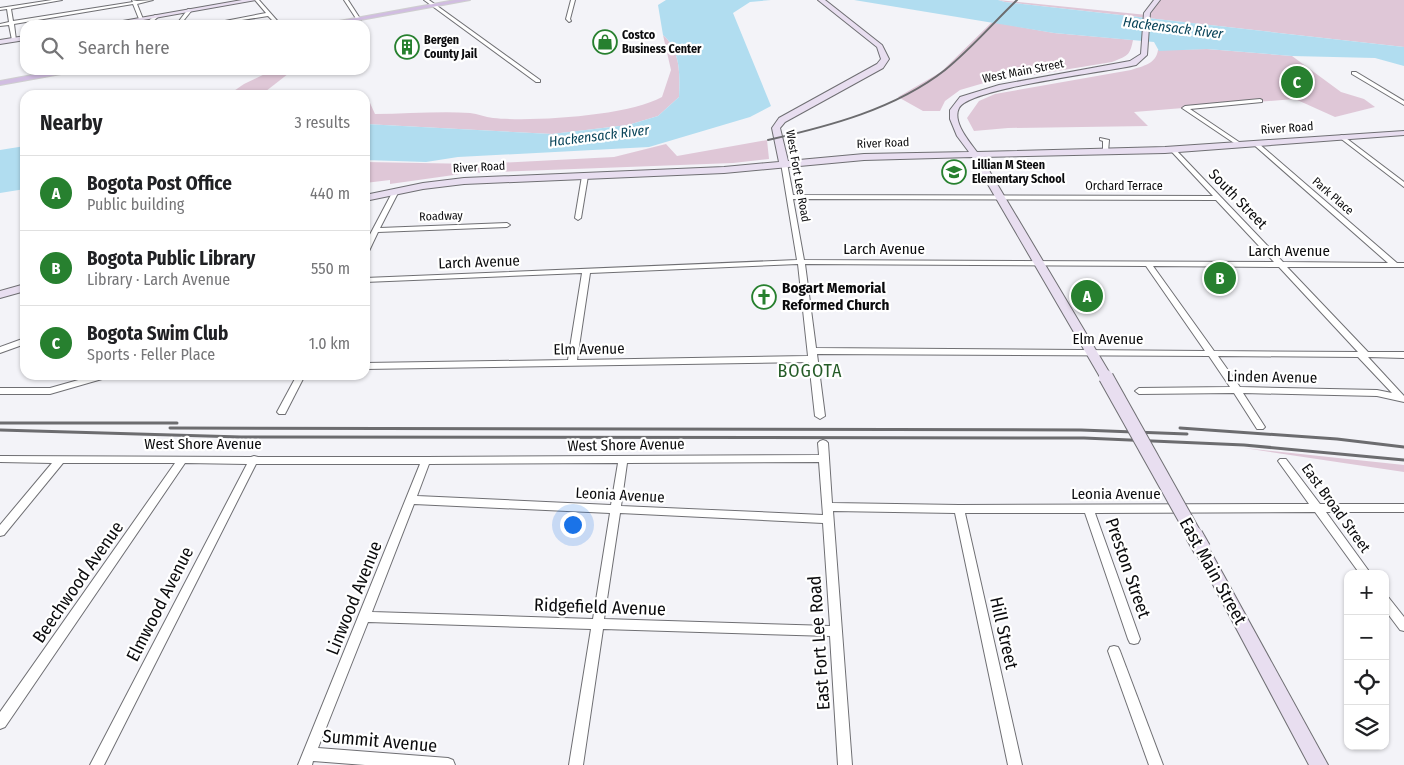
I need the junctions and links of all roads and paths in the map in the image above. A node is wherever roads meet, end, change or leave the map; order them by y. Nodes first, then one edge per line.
1 (60, 0) edge
2 (151, 0) edge
3 (253, 0) edge
4 (257, 0) edge
5 (346, 0) edge
6 (426, 0) edge
7 (467, 0) edge
8 (573, 0) edge
9 (821, 0) edge
10 (1150, 0) edge
11 (1157, 0) edge
12 (134, 1) edge
13 (434, 6) junction
14 (9, 8) junction
15 (0, 10) edge
16 (190, 10) junction
17 (1149, 11) junction
18 (270, 14) junction
19 (156, 16) junction
20 (141, 19) junction
21 (359, 19) junction
22 (28, 20) edge
23 (135, 20) edge
24 (152, 20) edge
25 (182, 20) edge
26 (236, 20) edge
27 (275, 20) edge
28 (353, 20) edge
29 (20, 21) edge
30 (569, 21) dead end
31 (11, 23) junction
32 (0, 24) edge
33 (20, 39) edge
34 (14, 40) junction
35 (0, 42) edge
36 (1354, 73) dead end
37 (44, 75) edge
38 (538, 81) dead end
39 (0, 83) edge
40 (1260, 101) dead end
41 (1404, 103) edge
42 (1185, 108) joint
43 (1404, 133) edge
44 (1342, 137) junction
45 (1102, 139) dead end
46 (1256, 144) junction
47 (1240, 145) junction
48 (1173, 150) junction
49 (1106, 151) junction
50 (974, 153) junction
51 (784, 164) junction
52 (584, 176) junction
53 (1404, 185) edge
54 (396, 191) junction
55 (370, 197) edge
56 (790, 197) junction
57 (1000, 197) junction
58 (1218, 198) junction
59 (578, 218) dead end
60 (507, 225) dead end
61 (376, 230) junction
62 (370, 241) edge
63 (801, 262) junction
64 (1039, 264) junction
65 (1148, 264) junction
66 (1282, 264) junction
67 (1395, 265) junction
68 (1404, 265) edge
69 (586, 272) junction
70 (370, 280) edge
71 (20, 289) edge
72 (0, 295) edge
73 (20, 343) edge
74 (0, 350) edge
75 (1091, 353) junction
76 (1210, 354) junction
77 (812, 355) junction
78 (1364, 355) junction
79 (1404, 355) edge
80 (572, 363) junction
81 (370, 366) edge
82 (1106, 378) joint
83 (88, 380) edge
84 (298, 380) edge
85 (1237, 390) junction
86 (0, 391) edge
87 (1138, 391) dead end
88 (1402, 398) edge
89 (282, 412) dead end
90 (820, 416) dead end
91 (1260, 427) dead end
92 (823, 443) dead end
93 (825, 458) junction
94 (0, 459) edge
95 (61, 459) junction
96 (183, 459) junction
97 (254, 459) junction
98 (406, 460) joint
99 (622, 460) junction
100 (426, 461) junction
101 (1283, 461) dead end
102 (411, 500) junction
103 (1317, 507) junction
104 (1404, 508) edge
105 (615, 509) junction
106 (959, 509) junction
107 (1089, 509) junction
108 (829, 513) junction
109 (0, 532) edge
110 (1363, 570) edge
111 (1389, 606) edge
112 (365, 617) junction
113 (598, 624) junction
114 (1404, 626) edge
115 (835, 632) junction
116 (1134, 639) dead end
117 (1114, 651) dead end
118 (0, 723) edge
119 (307, 759) edge
120 (96, 765) edge
121 (448, 765) edge
122 (576, 765) edge
123 (845, 765) edge
124 (1016, 765) edge
125 (1156, 765) edge
126 (1318, 765) edge

1 - 14 street
2 - 12 street
3 - 16 main road
4 - 18 street
5 - 21 street
6 - 13 street
7 - 13 main road
8 - 30 street
9 - 51 main road, West Fort Lee Road
10 - 17 main road, West Main Street
11 - 17 main road
12 - 20 street
12 - 22 street
13 - 21 main road
13 - 38 street
14 - 15 street
14 - 31 street
16 - 19 main road
16 - 25 street
17 - 50 main road, West Main Street
18 - 26 street
18 - 27 street
19 - 20 main road
19 - 24 street
20 - 23 main road
21 - 28 main road
29 - 31 street
31 - 32 street
31 - 34 street
33 - 34 main road
34 - 35 main road
36 - 41 street
37 - 39 main road
40 - 42 street
42 - 47 street
43 - 44 main road, River Road
44 - 46 main road, River Road
44 - 53 street
45 - 49 street
46 - 47 main road, River Road
46 - 67 street, Park Place
47 - 48 main road, River Road
48 - 49 main road, River Road
48 - 58 street, South Street
49 - 50 main road, River Road
50 - 51 main road, River Road
50 - 57 main road, West Main Street
51 - 52 main road, River Road
51 - 56 street, West Fort Lee Road
52 - 54 main road, River Road
52 - 59 street
54 - 55 main road, River Road
54 - 61 street
56 - 57 street, Orchard Terrace
56 - 63 street, West Fort Lee Road
57 - 58 street, Orchard Terrace
57 - 64 main road, West Main Street
58 - 66 street, South Street
60 - 61 street, Roadway
61 - 62 street
63 - 64 street, Larch Avenue
63 - 69 street, Larch Avenue
63 - 77 street, West Fort Lee Road
64 - 65 street, Larch Avenue
64 - 75 main road, West Main Street
65 - 66 street, Larch Avenue
65 - 76 street
66 - 67 street, Larch Avenue
66 - 78 street, South Street
67 - 68 street, Larch Avenue
69 - 70 street, Larch Avenue
69 - 80 street
71 - 72 main road
73 - 74 street
75 - 76 street, Elm Avenue
75 - 77 street, Elm Avenue
75 - 82 main road, West Main Street
76 - 78 street, Elm Avenue
76 - 85 street
77 - 80 street, Elm Avenue
77 - 90 street, West Fort Lee Road
78 - 79 street, Elm Avenue
78 - 88 street, South Street
80 - 81 street, Elm Avenue
82 - 126 main road, East Main Street, bridge
83 - 86 street
84 - 89 street
85 - 87 street, Linden Avenue
85 - 88 street, Linden Avenue
85 - 91 street
92 - 93 street
93 - 99 street, West Shore Avenue
93 - 108 street, East Fort Lee Road
94 - 95 street, West Shore Avenue
95 - 96 street, West Shore Avenue
95 - 109 street
96 - 97 street, West Shore Avenue
96 - 118 street, Beechwood Avenue
97 - 98 street, West Shore Avenue
97 - 120 street, Elmwood Avenue
98 - 100 street
99 - 100 street, West Shore Avenue
99 - 105 street
100 - 102 street, Linwood Avenue
101 - 103 street, East Broad Street
102 - 105 street, Leonia Avenue
102 - 112 street, Linwood Avenue
103 - 104 street, Leonia Avenue
103 - 107 street, Leonia Avenue
103 - 110 street, East Broad Street
105 - 108 street, Leonia Avenue
105 - 113 street
106 - 107 street, Leonia Avenue
106 - 108 street, Leonia Avenue
106 - 124 street, Hill Street
107 - 116 street, Preston Street
108 - 115 street, East Fort Lee Road
111 - 114 street
112 - 113 street, Ridgefield Avenue
112 - 119 street, Linwood Avenue
113 - 115 street, Ridgefield Avenue
113 - 122 street
115 - 123 street, East Fort Lee Road
117 - 125 street
119 - 121 street, Summit Avenue

